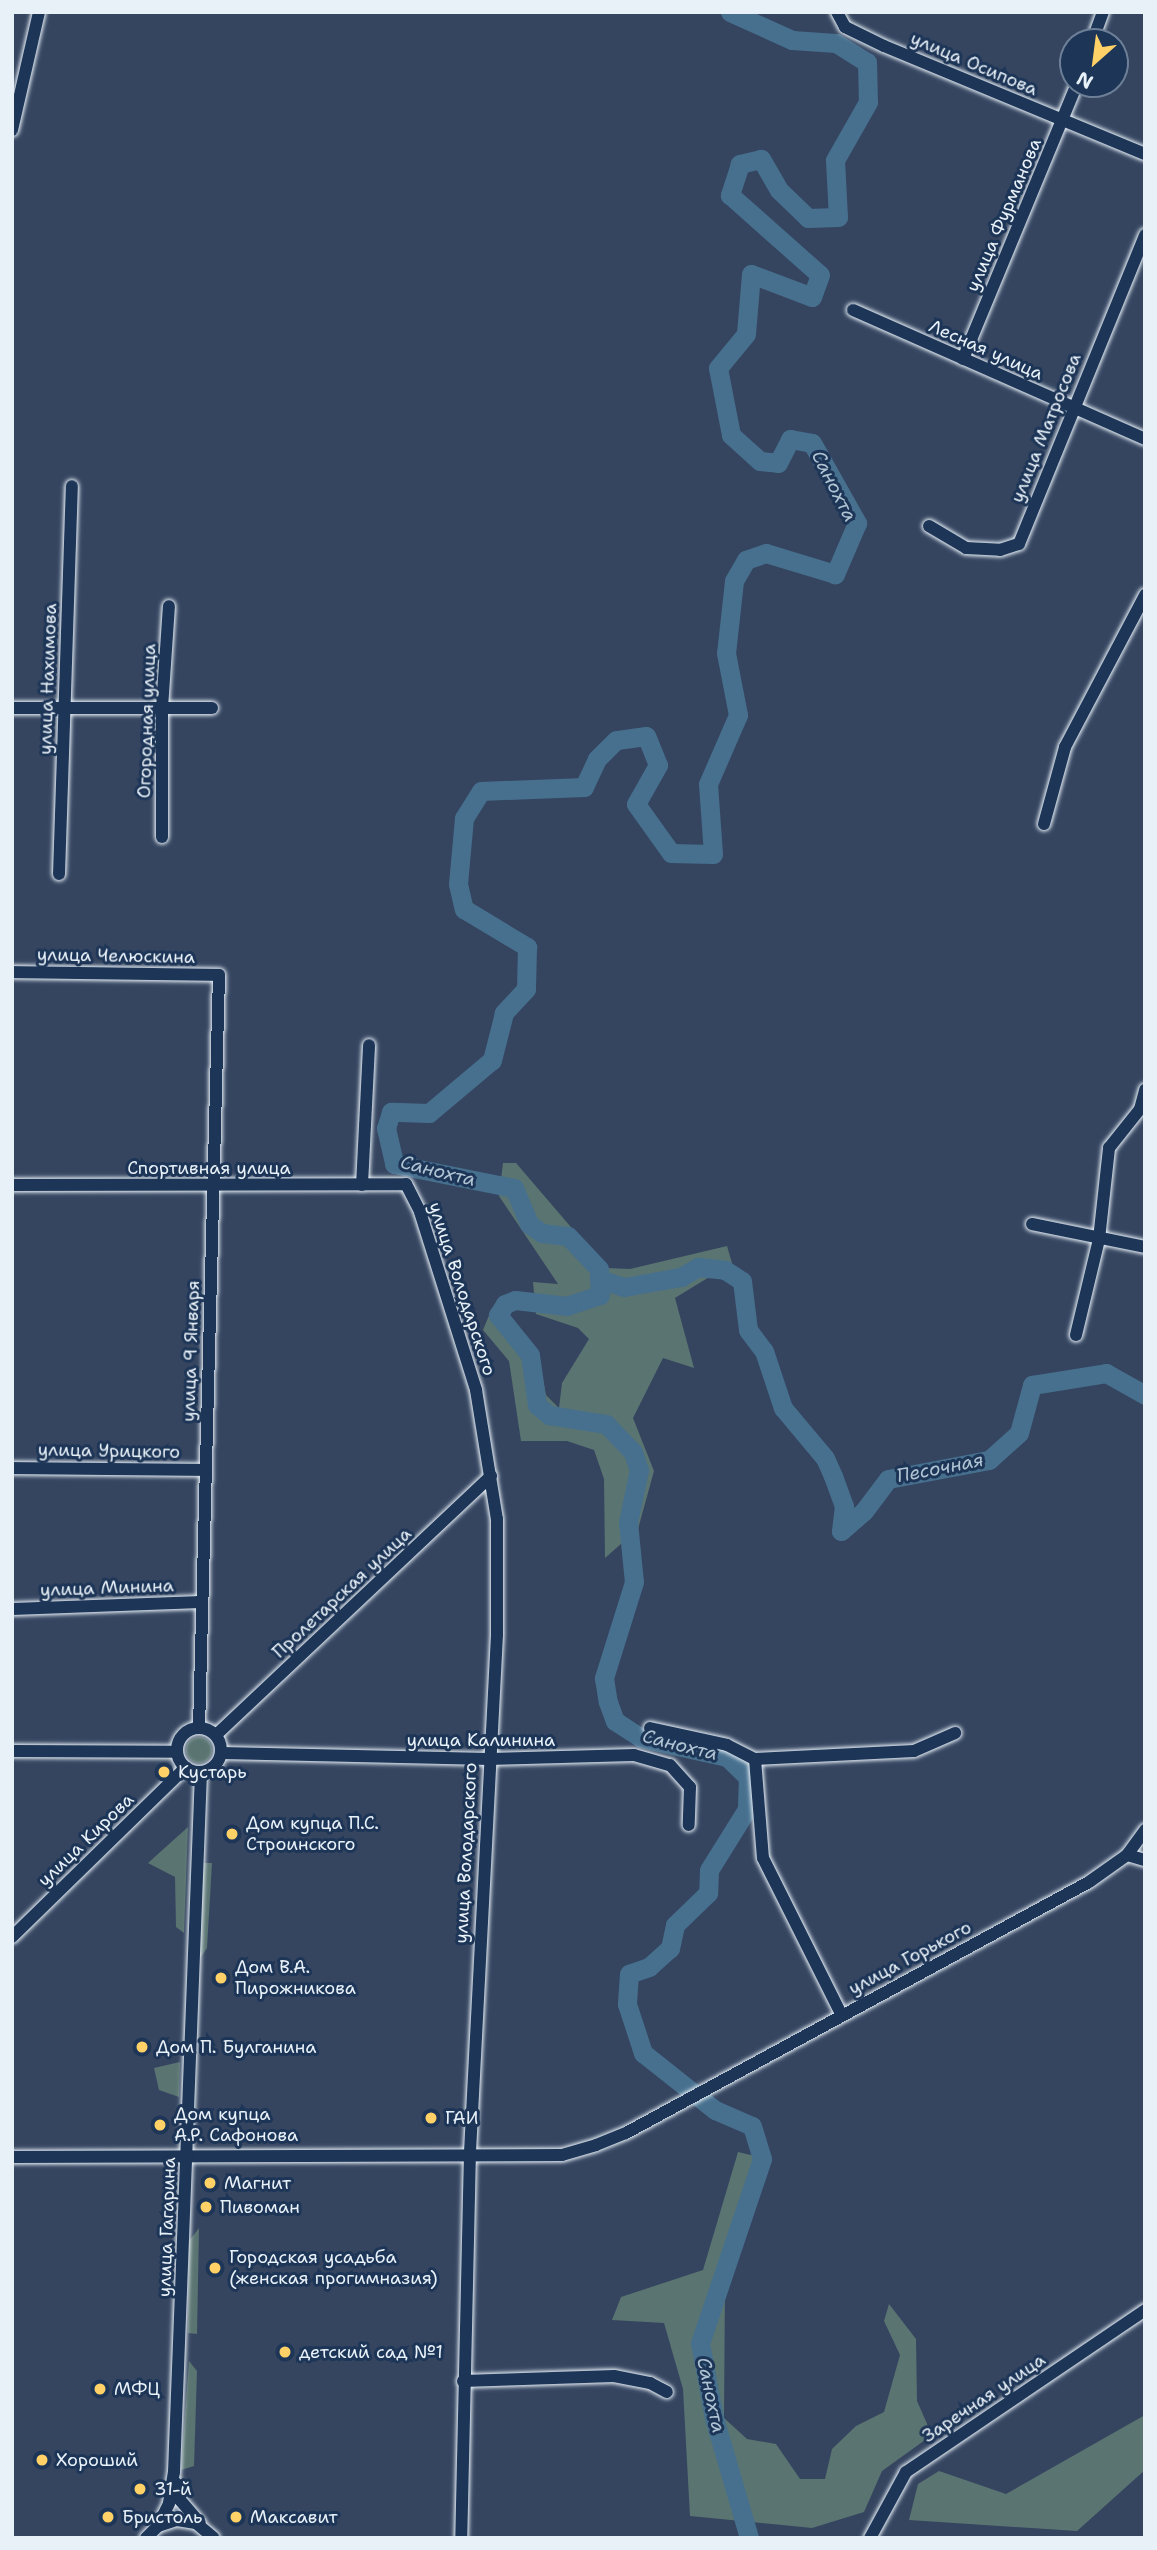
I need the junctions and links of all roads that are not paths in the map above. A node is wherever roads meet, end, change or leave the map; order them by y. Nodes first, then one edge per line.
1 (38, 12) edge
2 (837, 12) edge
3 (1072, 98) edge
4 (1063, 120) junction
5 (12, 131) edge
6 (1145, 154) edge
7 (1145, 235) edge
8 (853, 310) dead end
9 (963, 359) junction
10 (1073, 407) junction
11 (1145, 439) edge
12 (72, 486) dead end
13 (929, 526) dead end
14 (1145, 595) edge
15 (169, 606) dead end
16 (12, 708) edge
17 (64, 708) junction
18 (162, 708) junction
19 (212, 708) dead end
20 (1044, 824) dead end
21 (162, 836) dead end
22 (59, 874) dead end
23 (12, 971) edge
24 (219, 975) joint
25 (369, 1045) dead end
26 (1145, 1090) edge
27 (406, 1184) joint
28 (12, 1185) edge
29 (214, 1185) junction
30 (362, 1185) junction
31 (1032, 1224) dead end
32 (1098, 1239) junction
33 (1145, 1247) edge
34 (1076, 1335) dead end
35 (12, 1468) edge
36 (205, 1470) junction
37 (491, 1476) junction
38 (202, 1602) junction
39 (12, 1609) edge
40 (199, 1728) junction
41 (650, 1728) dead end
42 (955, 1733) dead end
43 (216, 1735) junction
44 (12, 1751) edge
45 (177, 1752) junction
46 (222, 1753) junction
47 (489, 1759) junction
48 (755, 1759) junction
49 (185, 1768) junction
50 (201, 1773) junction
51 (689, 1825) dead end
52 (1145, 1830) edge
53 (1127, 1855) junction
54 (1145, 1860) edge
55 (12, 1937) edge
56 (841, 2014) junction
57 (470, 2152) junction
58 (187, 2156) junction
59 (12, 2157) edge
60 (1145, 2310) edge
61 (463, 2381) junction
62 (667, 2392) dead end
63 (174, 2472) junction
64 (149, 2534) edge
65 (211, 2534) edge
66 (461, 2538) edge
67 (870, 2538) edge

1 - 5 street
2 - 4 street, улица Осипова
3 - 4 street, улица Фурманова
4 - 6 street, улица Осипова
4 - 9 street, улица Фурманова
7 - 10 street, улица Матросова
8 - 9 street, Лесная улица
9 - 10 street, Лесная улица
10 - 11 street, Лесная улица
10 - 13 street, улица Матросова
12 - 17 street, улица Нахимова
14 - 20 street
15 - 18 street, Огородная улица
16 - 17 street
17 - 18 street
17 - 22 street, улица Нахимова
18 - 19 street
18 - 21 street, Огородная улица
23 - 24 street, улица Челюскина
24 - 29 street, улица 9 Января
25 - 30 street
26 - 32 street
27 - 30 street, Спортивная улица
27 - 37 street, улица Володарского
28 - 29 street, Спортивная улица
29 - 30 street, Спортивная улица
29 - 36 street, улица 9 Января
31 - 32 street
32 - 33 street
32 - 34 street
35 - 36 street, улица Урицкого
36 - 38 street, улица 9 Января
37 - 43 street, Пролетарская улица
37 - 47 street, улица Володарского
38 - 39 street, улица Минина
38 - 40 street, улица 9 Января
40 - 43 street
40 - 45 street
41 - 48 street
42 - 48 street
43 - 46 street
44 - 45 street
45 - 49 street
46 - 47 street, улица Калинина
46 - 50 street
47 - 51 street, улица Калинина
47 - 57 street, улица Володарского
48 - 56 street
49 - 50 street
49 - 55 street, улица Кирова
50 - 58 street, улица Гагарина
52 - 53 street, улица Горького
53 - 54 street
53 - 56 street, улица Горького
56 - 57 street, улица Горького
57 - 58 street, улица Горького
57 - 61 street, улица Володарского
58 - 59 street, улица Горького
58 - 63 street, улица Гагарина
60 - 67 street, Заречная улица
61 - 62 street
61 - 66 street, улица Володарского
63 - 64 street
63 - 65 street
64 - 65 street

